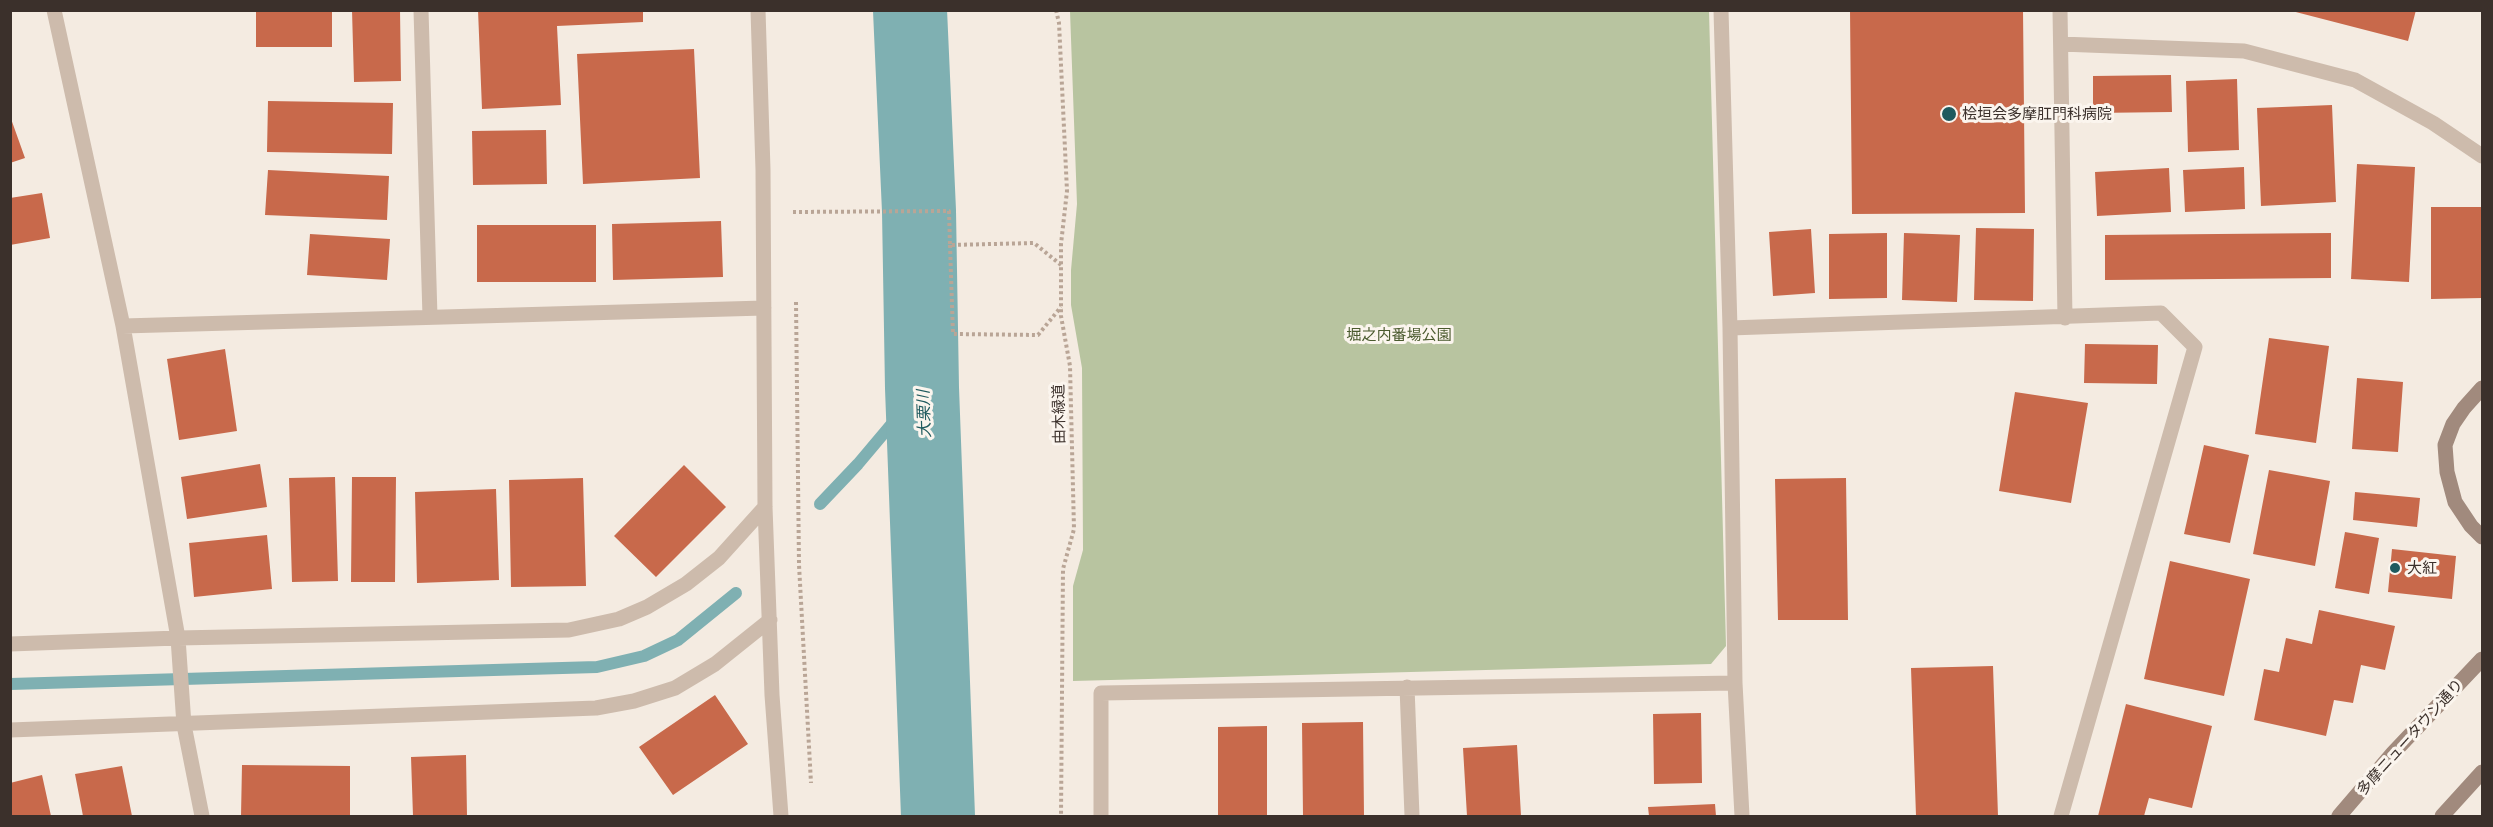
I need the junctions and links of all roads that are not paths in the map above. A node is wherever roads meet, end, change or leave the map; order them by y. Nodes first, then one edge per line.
1 (54, 10) edge
2 (421, 10) edge
3 (758, 10) edge
4 (1721, 10) edge
5 (2060, 10) edge
6 (2061, 44) junction
7 (2482, 156) edge
8 (764, 308) junction
9 (429, 317) junction
10 (2065, 318) junction
11 (123, 326) junction
12 (1730, 328) junction
13 (2482, 388) edge
14 (765, 507) junction
15 (2482, 537) edge
16 (770, 620) junction
17 (178, 638) junction
18 (10, 644) edge
19 (2482, 659) edge
20 (1735, 683) junction
21 (1407, 687) junction
22 (184, 725) junction
23 (10, 730) edge
24 (2482, 772) edge
25 (202, 816) edge
26 (781, 816) edge
27 (1101, 816) edge
28 (1412, 816) edge
29 (1742, 816) edge
30 (2061, 816) edge
31 (2339, 816) edge
32 (2442, 816) edge

1 - 11 street
2 - 9 street
3 - 8 street
4 - 12 street
5 - 6 street
6 - 7 street
6 - 10 street
8 - 9 street
8 - 14 street
9 - 11 street
10 - 12 street
10 - 30 street
11 - 17 street
12 - 20 street
13 - 15 main road
14 - 16 street
14 - 17 street
16 - 22 street
16 - 26 street
17 - 18 street
17 - 22 street
19 - 31 main road, 多摩ニュータウン通り
20 - 21 street
20 - 29 street
21 - 27 street
21 - 28 street
22 - 23 street
22 - 25 street
24 - 32 main road

